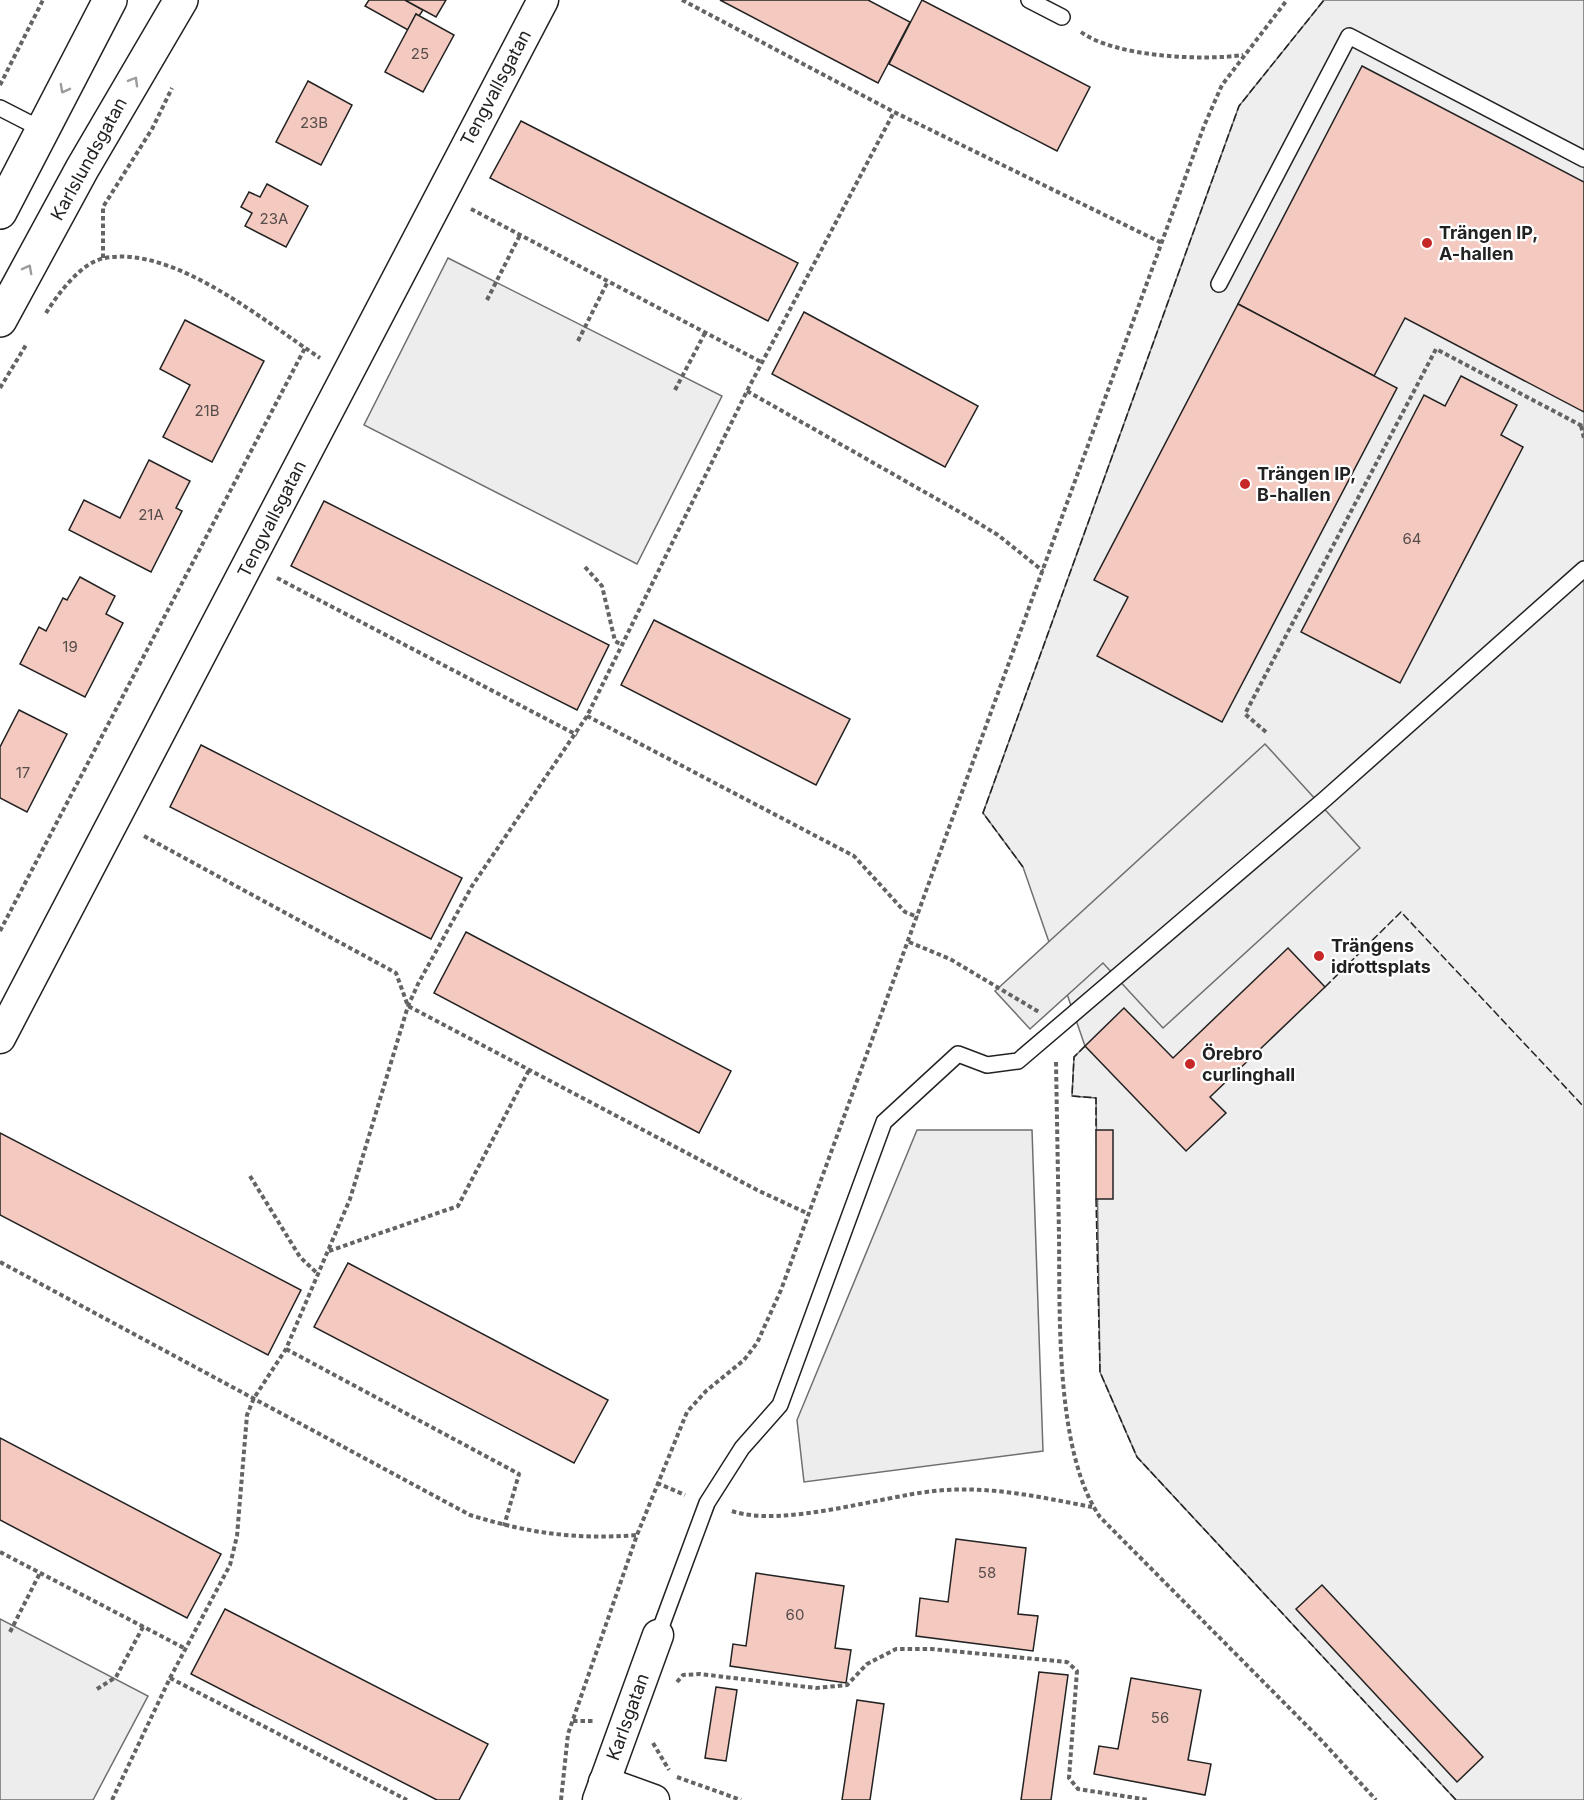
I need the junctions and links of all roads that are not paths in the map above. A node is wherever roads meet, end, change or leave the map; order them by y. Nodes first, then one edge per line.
1 (111, 0) edge
2 (181, 0) edge
3 (543, 0) edge
4 (1029, 0) edge
5 (1062, 17) road end
6 (0, 108) edge
7 (43, 130) junction
8 (1584, 159) edge
9 (0, 212) edge
10 (1219, 284) dead end
11 (0, 320) edge
12 (1584, 568) edge
13 (0, 1038) edge
14 (658, 1635) joint
15 (601, 1791) edge
16 (654, 1800) edge

1 -> 7 main road
11 -> 2 main road, Karlslundsgatan
3 - 13 street, Tengvallsgatan
4 - 5 lane
6 - 7 lane
7 - 9 main road
8 - 10 lane
12 - 14 lane
14 - 15 street, Karlsgatan
15 - 16 street

